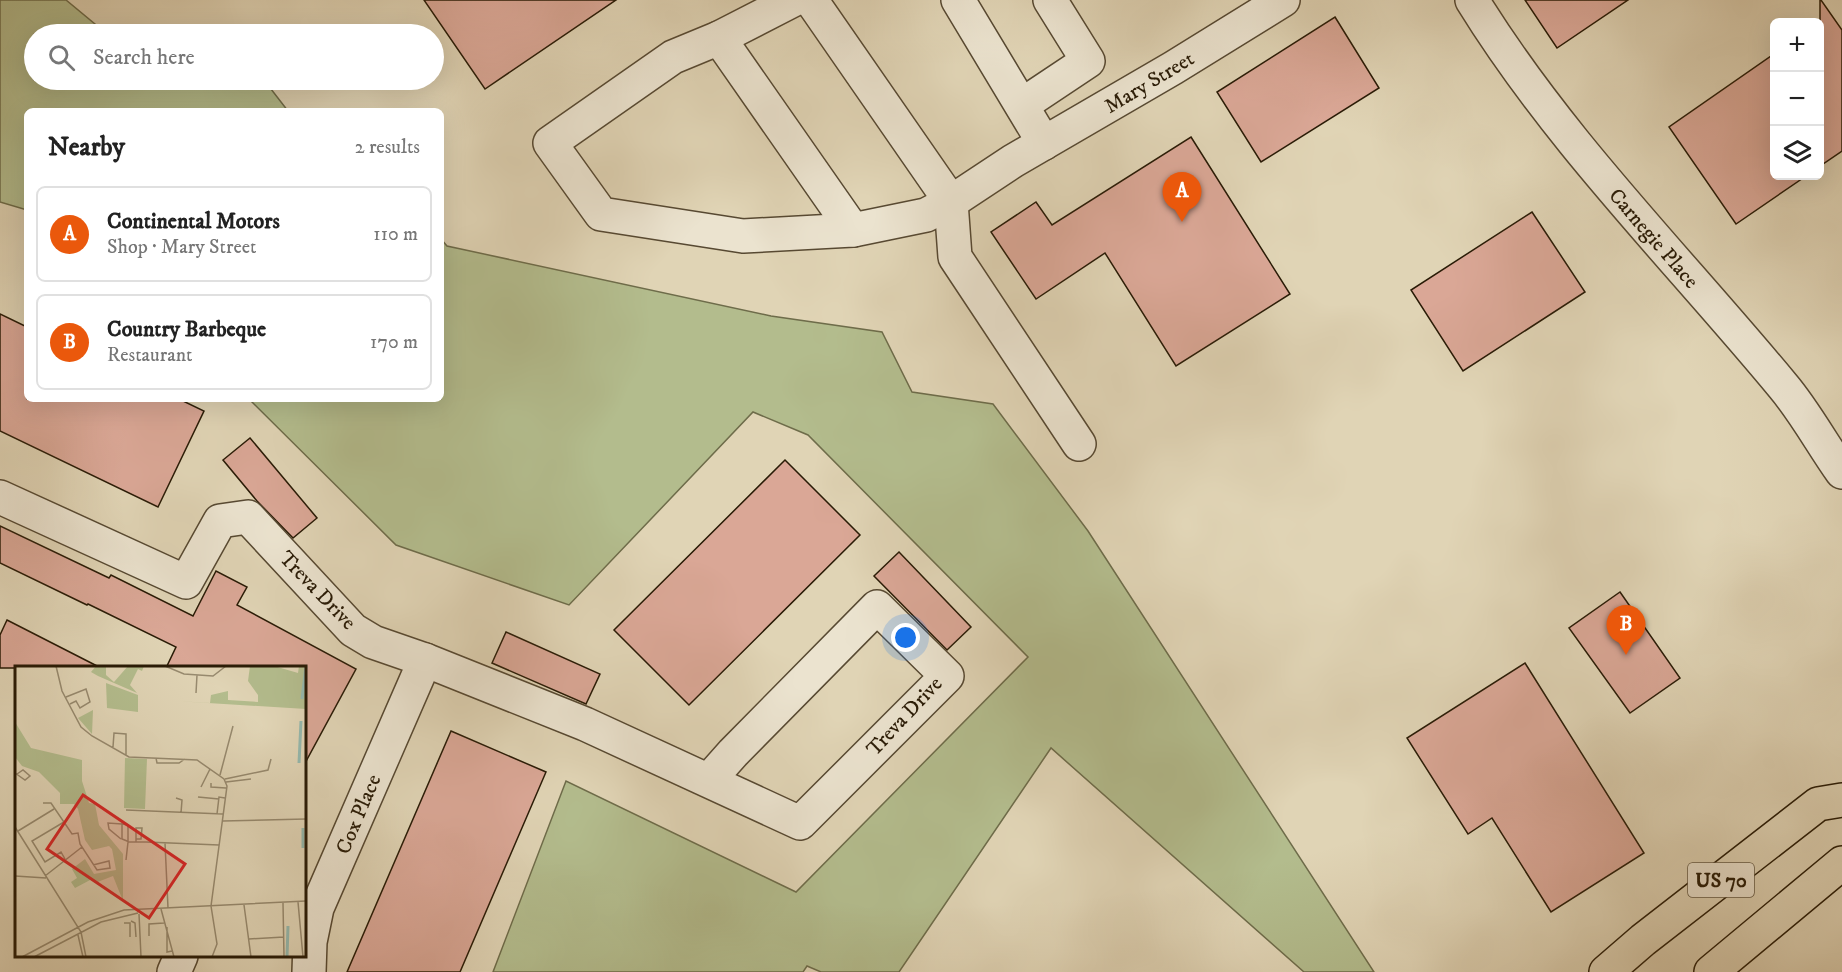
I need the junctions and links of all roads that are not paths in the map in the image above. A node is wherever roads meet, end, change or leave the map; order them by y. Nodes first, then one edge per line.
1 (793, 0) edge
2 (811, 0) edge
3 (958, 0) edge
4 (1050, 0) edge
5 (1283, 0) edge
6 (1472, 0) edge
7 (719, 38) junction
8 (1022, 105) junction
9 (1044, 143) junction
10 (951, 202) junction
11 (853, 230) junction
12 (1079, 444) dead end
13 (1842, 472) edge
14 (0, 497) edge
15 (425, 660) junction
16 (709, 780) junction
17 (1842, 800) edge
18 (1842, 862) edge
19 (308, 952) edge
20 (181, 957) edge
21 (174, 972) edge
22 (1606, 972) edge
23 (1711, 972) edge

1 - 7 street
2 - 10 street
3 - 8 street
4 - 8 street
5 - 9 street, Mary Street
6 - 13 street, Carnegie Place
7 - 11 street
7 - 11 street, Mary Street
8 - 9 street
9 - 10 street, Mary Street
10 - 11 street, Mary Street
10 - 12 street
14 - 15 street, Treva Drive
15 - 16 street, Treva Drive
15 - 19 street, Cox Place
16 - 16 street, Treva Drive
17 - 22 highway, US 70
18 - 23 highway, US 70
20 - 21 street

